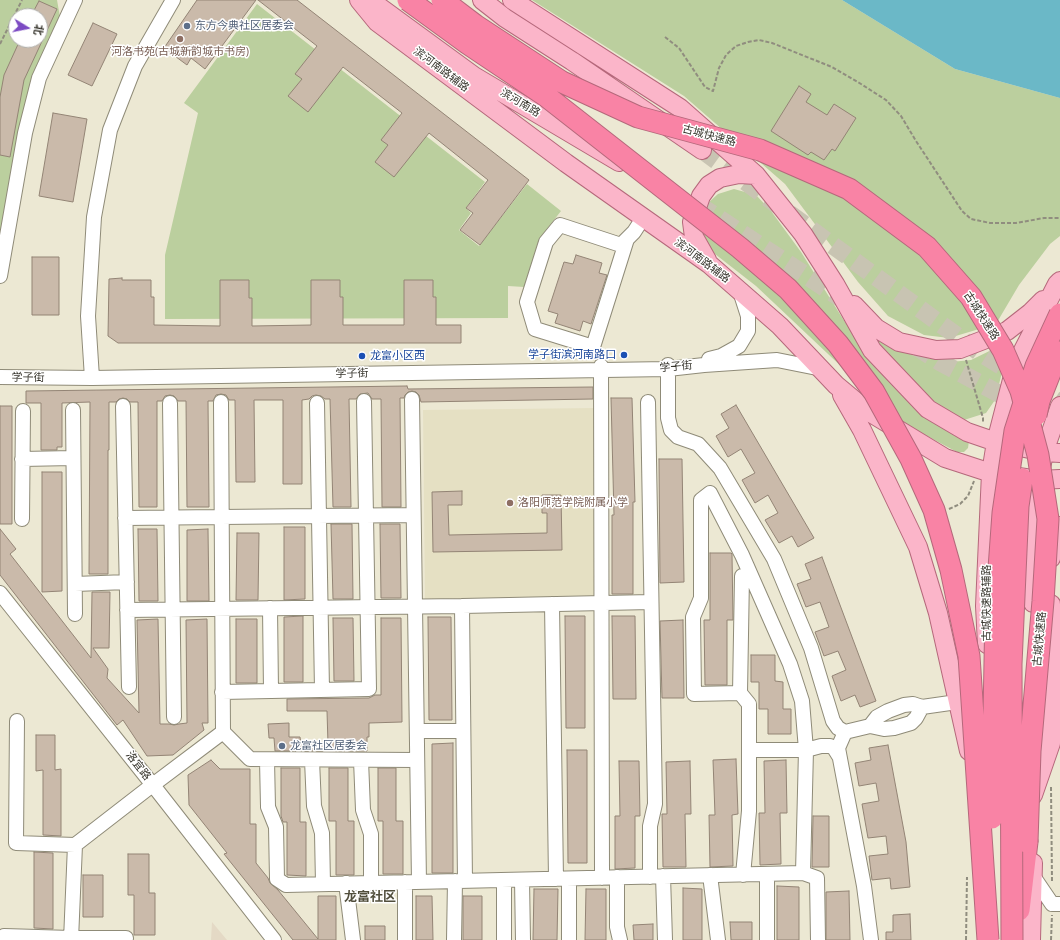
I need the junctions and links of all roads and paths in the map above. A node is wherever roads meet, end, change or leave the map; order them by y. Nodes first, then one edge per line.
1 (22, 0) edge
2 (75, 0) edge
3 (172, 0) edge
4 (359, 0) edge
5 (370, 0) edge
6 (408, 0) edge
7 (442, 0) edge
8 (482, 0) edge
9 (512, 0) edge
10 (665, 37) dead end
11 (0, 44) edge
12 (702, 150) tunnel mouth
13 (756, 175) junction
14 (680, 192) tunnel mouth
15 (643, 218) junction
16 (1060, 218) edge
17 (627, 239) junction
18 (709, 264) junction
19 (0, 276) edge
20 (1058, 283) edge
21 (835, 284) junction
22 (740, 291) junction
23 (1060, 314) edge
24 (1060, 352) edge
25 (704, 362) junction
26 (668, 367) junction
27 (601, 368) junction
28 (822, 369) junction
29 (0, 373) edge
30 (92, 376) junction
31 (0, 377) edge
32 (836, 385) junction
33 (412, 399) dead end
34 (364, 401) dead end
35 (221, 402) dead end
36 (648, 402) dead end
37 (170, 403) dead end
38 (317, 403) dead end
39 (123, 406) dead end
40 (1060, 406) edge
41 (73, 410) dead end
42 (23, 411) dead end
43 (996, 442) junction
44 (1052, 452) edge
45 (73, 458) junction
46 (22, 459) junction
47 (991, 473) junction
48 (1060, 479) edge
49 (1039, 480) junction
50 (366, 515) junction
51 (413, 515) junction
52 (319, 516) junction
53 (172, 517) junction
54 (222, 517) junction
55 (22, 518) dead end
56 (125, 518) junction
57 (1060, 526) edge
58 (742, 576) dead end
59 (127, 582) junction
60 (75, 584) junction
61 (0, 593) edge
62 (651, 602) junction
63 (602, 603) junction
64 (552, 604) junction
65 (415, 606) junction
66 (462, 606) junction
67 (0, 607) edge
68 (367, 607) junction
69 (270, 608) junction
70 (321, 608) junction
71 (222, 609) junction
72 (127, 610) junction
73 (173, 610) junction
74 (75, 614) dead end
75 (129, 687) dead end
76 (322, 690) junction
77 (271, 691) junction
78 (222, 692) junction
79 (740, 693) junction
80 (958, 702) junction
81 (174, 717) dead end
82 (17, 721) dead end
83 (833, 721) junction
84 (417, 731) junction
85 (463, 731) junction
86 (223, 732) junction
87 (845, 732) junction
88 (821, 746) junction
89 (749, 750) junction
90 (806, 750) junction
91 (839, 756) junction
92 (267, 760) junction
93 (312, 760) junction
94 (361, 760) junction
95 (417, 760) junction
96 (1051, 781) dead end
97 (149, 787) junction
98 (1033, 795) junction
99 (982, 804) junction
100 (75, 845) junction
101 (803, 873) junction
102 (767, 874) junction
103 (710, 875) junction
104 (743, 875) junction
105 (657, 876) junction
106 (1032, 876) junction
107 (617, 877) junction
108 (602, 878) junction
109 (562, 879) junction
110 (504, 880) junction
111 (522, 880) junction
112 (460, 881) junction
113 (405, 882) junction
114 (419, 882) junction
115 (371, 883) junction
116 (323, 884) junction
117 (346, 884) junction
118 (1056, 904) edge
119 (4, 936) dead end
120 (126, 938) dead end
121 (71, 939) edge
122 (263, 940) edge
123 (274, 940) edge
124 (353, 940) edge
125 (405, 940) edge
126 (454, 940) edge
127 (504, 940) edge
128 (523, 940) edge
129 (569, 940) edge
130 (620, 940) edge
131 (665, 940) edge
132 (718, 940) edge
133 (767, 940) edge
134 (818, 940) edge
135 (871, 940) edge
136 (980, 940) edge
137 (989, 940) edge
138 (1012, 940) edge
139 (1015, 940) edge
140 (1031, 940) edge
141 (1051, 940) edge

1 - 11 path
2 - 19 street
3 - 30 street
4 - 15 main road, 滨河南路辅路
5 - 14 main road, 滨河南路
6 - 137 highway, bridge
7 - 139 highway, 古城快速路, bridge
8 - 12 main road
9 - 13 main road
10 - 16 path
13 - 18 main road
13 - 21 main road
15 - 17 street
15 - 18 main road, 滨河南路辅路
17 - 17 street
18 - 22 main road, 滨河南路辅路
20 - 21 main road
20 - 43 main road, 古城快速路辅路
21 - 43 main road
22 - 25 street
22 - 28 main road, 滨河南路辅路
23 - 137 highway, bridge
24 - 138 highway, bridge
25 - 26 street, 学子街
25 - 28 street
26 - 27 street, 学子街
26 - 83 street
27 - 30 street, 学子街
27 - 63 street
28 - 32 main road, 滨河南路辅路
29 - 30 street, 学子街
30 - 31 street, 学子街
32 - 47 main road, 滨河南路辅路
32 - 80 main road
33 - 51 street
34 - 50 street
35 - 54 street
36 - 62 street
37 - 53 street
38 - 52 street
39 - 56 street
40 - 44 main road
41 - 45 street
42 - 46 street
43 - 44 main road
43 - 47 main road, 古城快速路辅路
44 - 49 main road
45 - 46 street
45 - 60 street
46 - 55 street
47 - 49 main road, 滨河南路辅路
47 - 99 main road, 古城快速路辅路
48 - 49 main road, 滨河南路辅路
49 - 98 main road
50 - 51 street
50 - 52 street
50 - 68 street
51 - 65 street
52 - 54 street
52 - 70 street
53 - 54 street
53 - 56 street
53 - 73 street
54 - 71 street
56 - 59 street
57 - 98 main road
58 - 79 street
59 - 60 street
59 - 72 street
60 - 74 street
61 - 97 street, 洛宜路
62 - 63 street
62 - 105 street
63 - 64 street
63 - 108 street
64 - 66 street
64 - 109 street
65 - 66 street
65 - 68 street
65 - 84 street
66 - 85 street
67 - 97 street, 洛宜路
68 - 70 street
68 - 76 street
69 - 70 street
69 - 71 street
69 - 77 street
70 - 76 street
71 - 73 street
71 - 78 street
72 - 73 street
72 - 75 street
73 - 81 street
76 - 77 street
77 - 78 street
78 - 86 street
79 - 89 street
79 - 90 street
80 - 87 street
80 - 99 main road
82 - 100 street
83 - 87 street
83 - 88 street
84 - 85 street
84 - 95 street
85 - 112 street
86 - 92 street
86 - 97 street
87 - 91 street
88 - 90 street
88 - 91 street
89 - 90 street
89 - 104 street
90 - 101 street
91 - 135 street
92 - 93 street
92 - 116 street
93 - 94 street
93 - 116 street
94 - 95 street
94 - 115 street
95 - 114 street
96 - 118 path
97 - 100 street
97 - 122 street, 洛宜路
97 - 123 street, 洛宜路
98 - 106 main road
99 - 136 main road, 古城快速路辅路
100 - 121 street
101 - 102 street
101 - 134 street
102 - 104 street
102 - 133 street
103 - 104 street
103 - 105 street
103 - 132 street
105 - 107 street
105 - 131 street
106 - 118 street
106 - 140 main road
107 - 108 street
107 - 130 street
108 - 109 street
109 - 111 street
109 - 129 street
110 - 111 street
110 - 112 street
110 - 127 street
111 - 128 street
112 - 114 street
112 - 126 street
113 - 114 street
113 - 115 street
113 - 125 street
115 - 117 street
116 - 117 street
117 - 124 street
118 - 141 path
119 - 121 street
120 - 121 street

